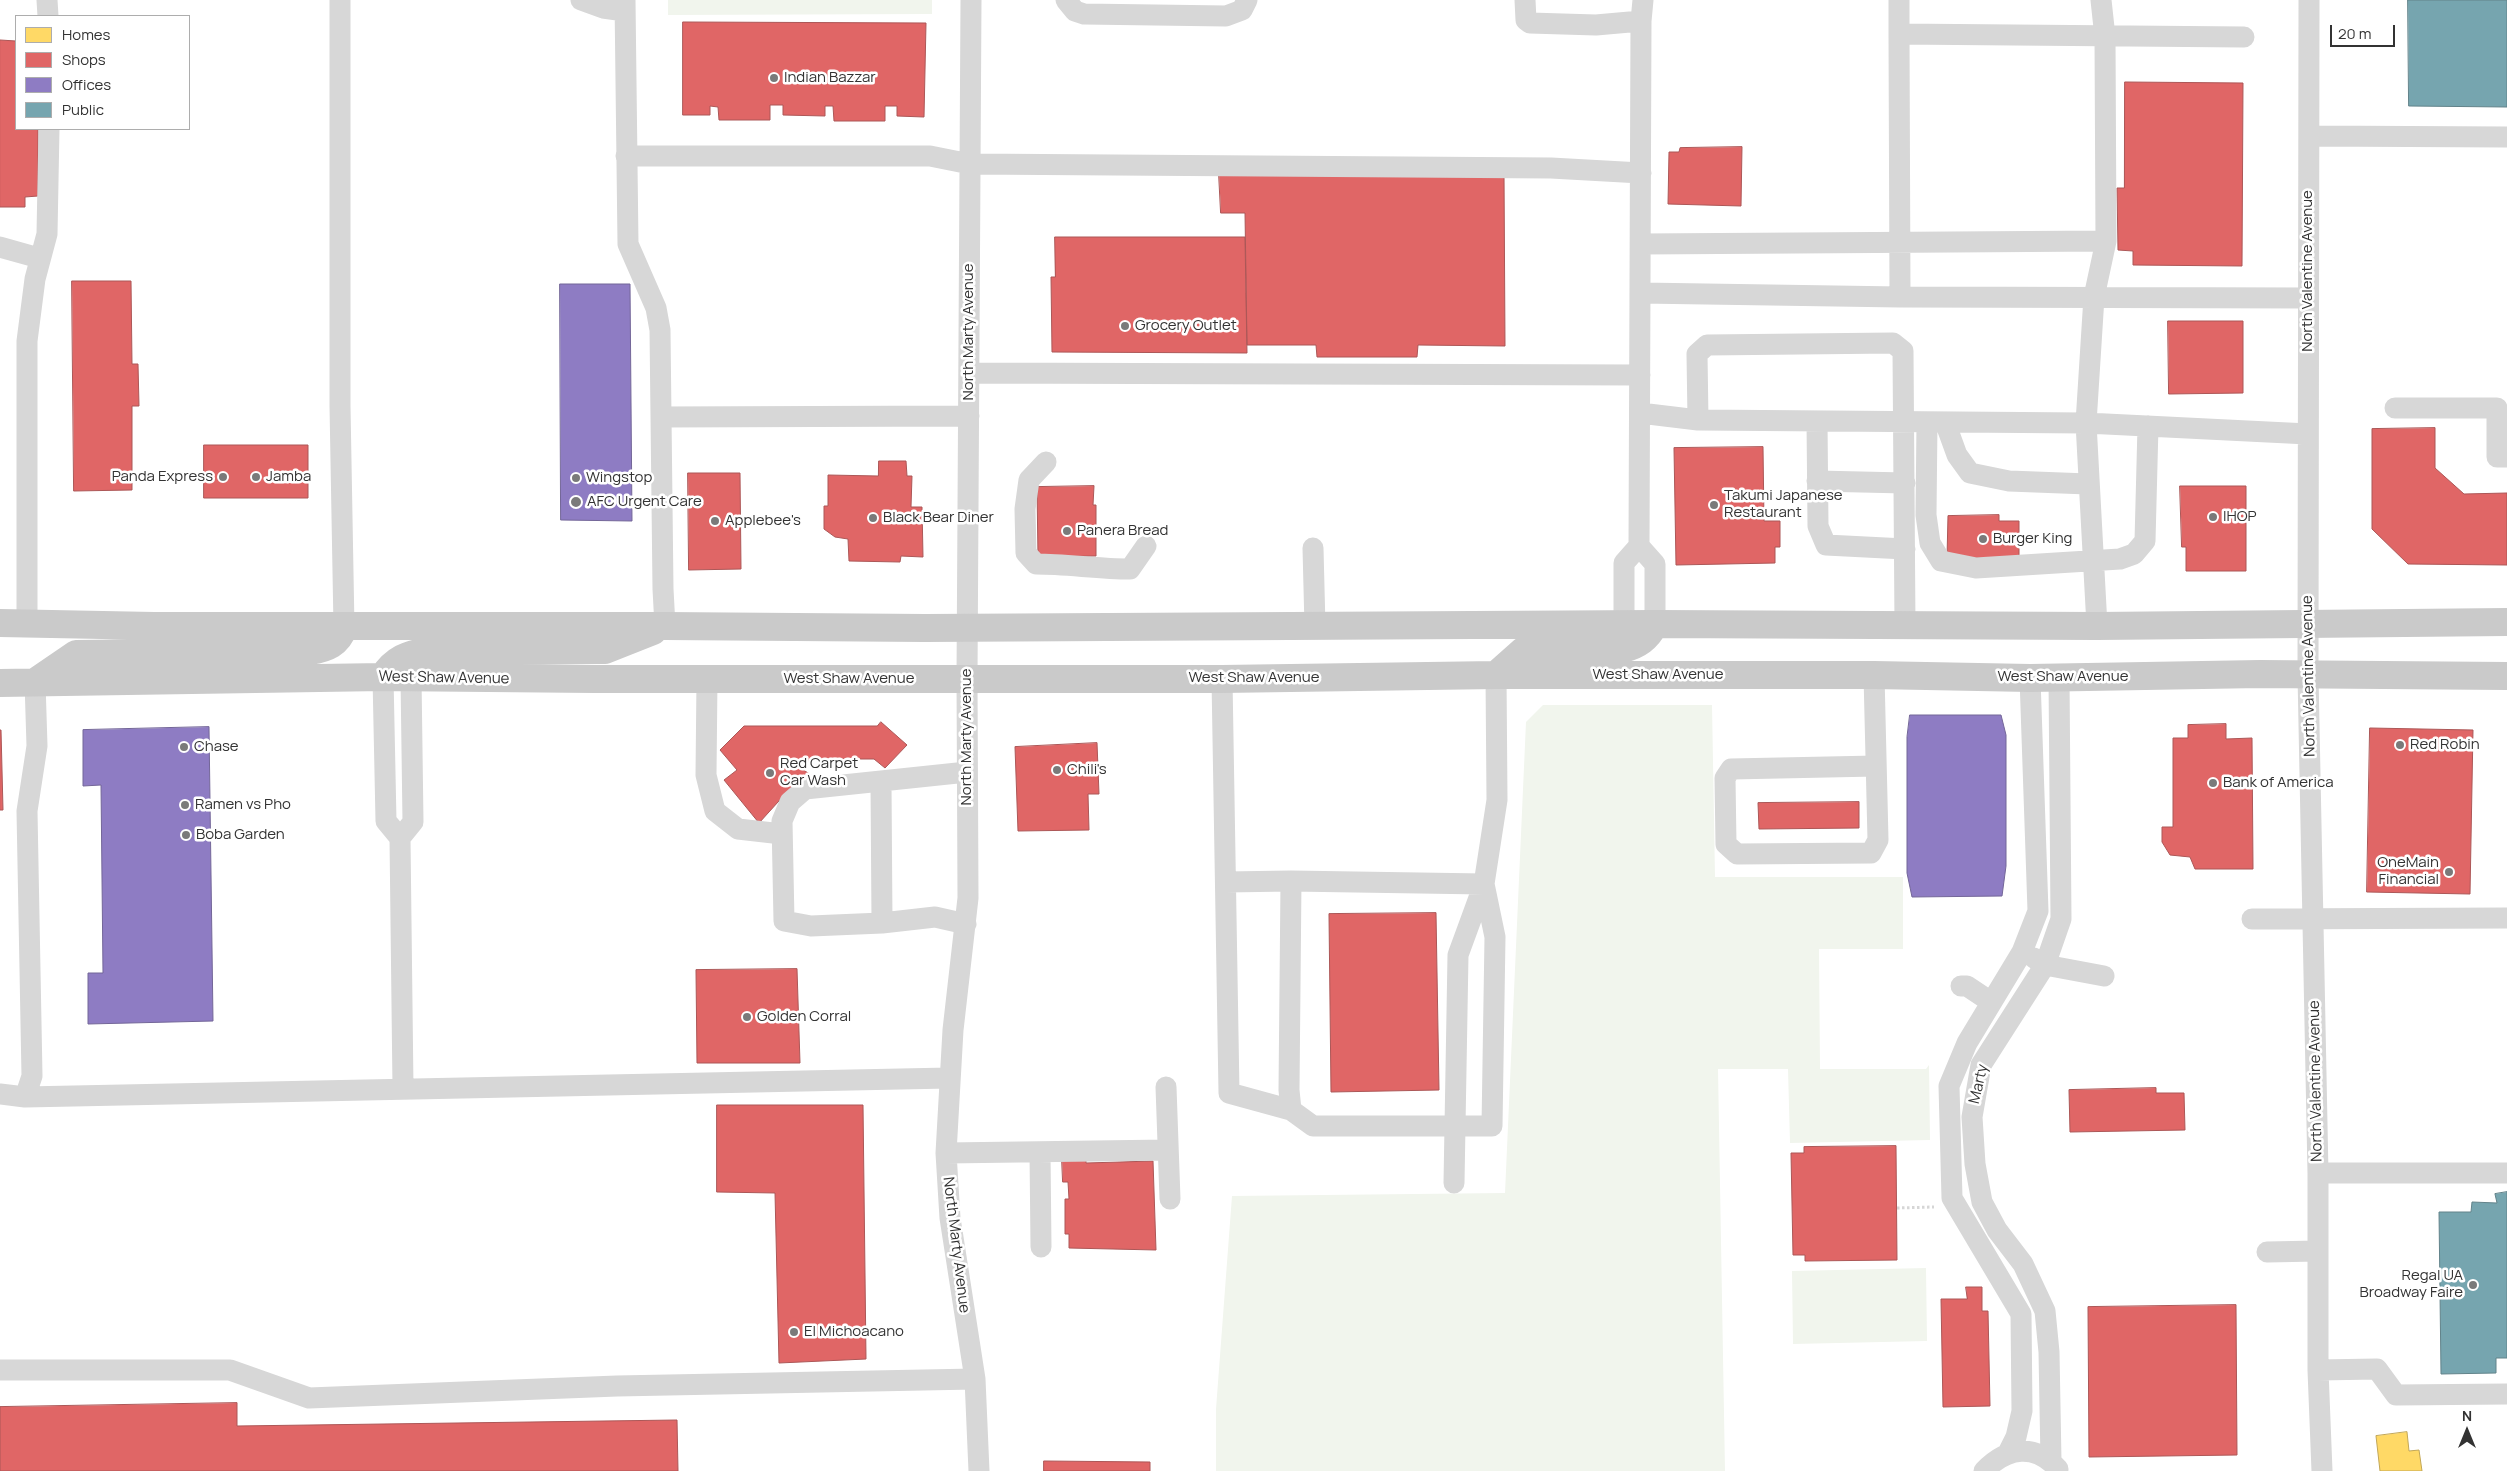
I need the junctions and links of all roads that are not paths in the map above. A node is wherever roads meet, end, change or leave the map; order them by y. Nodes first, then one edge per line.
1 (47, 0) edge
2 (340, 0) edge
3 (581, 0) edge
4 (971, 0) edge
5 (1066, 0) edge
6 (1248, 0) edge
7 (1525, 0) edge
8 (1643, 0) edge
9 (1899, 0) edge
10 (2102, 0) edge
11 (2309, 0) edge
12 (625, 6) edge
13 (48, 15) edge
14 (1641, 21) junction
15 (1899, 34) junction
16 (2105, 37) junction
17 (2244, 37) dead end
18 (49, 130) edge
19 (2309, 136) junction
20 (2507, 137) edge
21 (626, 156) junction
22 (970, 164) junction
23 (1641, 173) junction
24 (2106, 241) junction
25 (1900, 242) junction
26 (1642, 244) junction
27 (0, 247) edge
28 (39, 258) junction
29 (1641, 293) junction
30 (1900, 297) junction
31 (2094, 297) junction
32 (2308, 298) junction
33 (969, 373) junction
34 (1640, 375) junction
35 (2394, 408) dead end
36 (1640, 413) junction
37 (969, 416) junction
38 (660, 417) junction
39 (1698, 420) junction
40 (1816, 421) junction
41 (1904, 422) junction
42 (1936, 422) junction
43 (2086, 423) junction
44 (2148, 426) junction
45 (2308, 434) junction
46 (2507, 456) edge
47 (1046, 462) dead end
48 (1817, 481) junction
49 (1904, 483) junction
50 (2088, 484) junction
51 (1146, 546) dead end
52 (1639, 546) junction
53 (1313, 548) dead end
54 (1905, 549) junction
55 (2093, 562) junction
56 (2507, 622) edge
57 (0, 623) edge
58 (27, 623) junction
59 (2308, 623) junction
60 (1655, 624) junction
61 (1624, 625) junction
62 (666, 626) junction
63 (1905, 626) junction
64 (2097, 626) junction
65 (344, 627) junction
66 (1314, 627) junction
67 (968, 628) junction
68 (1874, 675) junction
69 (2308, 675) junction
70 (1496, 676) junction
71 (2507, 676) edge
72 (383, 677) junction
73 (412, 677) junction
74 (967, 678) junction
75 (2030, 678) junction
76 (2059, 678) junction
77 (707, 679) junction
78 (1222, 679) junction
79 (36, 682) junction
80 (0, 683) edge
81 (1876, 766) junction
82 (967, 772) junction
83 (881, 783) junction
84 (782, 834) junction
85 (400, 838) junction
86 (1291, 881) junction
87 (1226, 882) junction
88 (1484, 884) junction
89 (2507, 918) edge
90 (2252, 919) dead end
91 (2313, 920) junction
92 (882, 924) junction
93 (966, 924) junction
94 (2022, 952) junction
95 (2046, 964) junction
96 (2104, 976) dead end
97 (1961, 986) dead end
98 (1991, 1002) junction
99 (949, 1078) junction
100 (1166, 1087) dead end
101 (403, 1088) junction
102 (0, 1094) edge
103 (25, 1097) junction
104 (1292, 1110) junction
105 (1455, 1127) junction
106 (1168, 1150) junction
107 (1040, 1152) junction
108 (946, 1153) junction
109 (2318, 1173) junction
110 (2507, 1173) edge
111 (1454, 1183) dead end
112 (1170, 1199) dead end
113 (1042, 1247) dead end
114 (2318, 1251) junction
115 (2267, 1252) dead end
116 (2031, 1261) junction
117 (1996, 1274) junction
118 (0, 1370) edge
119 (2318, 1370) junction
120 (974, 1379) junction
121 (2507, 1394) edge
122 (2008, 1453) junction
123 (2056, 1466) edge
124 (979, 1471) edge
125 (1984, 1471) edge
126 (2322, 1471) edge

1 - 13 street
2 - 65 street
3 - 12 street
4 - 22 street, North Marty Avenue
5 - 6 street
7 - 14 street
8 - 14 street
9 - 15 street
10 - 16 street
11 - 19 street, North Valentine Avenue
12 - 21 street
14 - 23 street
15 - 16 street
15 - 25 street
16 - 17 street
16 - 24 street
18 - 28 street
19 - 20 street
19 - 32 street, North Valentine Avenue
21 - 22 street
21 - 38 street
22 - 23 street
22 - 33 street, North Marty Avenue
23 - 26 street
24 - 25 street
24 - 31 street
25 - 26 street
25 - 30 street
26 - 29 street
27 - 28 street
28 - 58 street
29 - 30 street
29 - 34 street
30 - 31 street
31 - 32 street
31 - 43 street
32 - 45 street, North Valentine Avenue
33 - 34 street
33 - 37 street, North Marty Avenue
34 - 36 street
35 - 46 street
36 - 39 street
36 - 52 street
37 - 38 street
37 - 67 street, North Marty Avenue
38 - 62 street
39 - 40 street
39 - 41 street
40 - 41 street
40 - 48 street
41 - 42 street
41 - 49 street
42 - 43 street
42 - 50 street
42 - 55 street
43 - 44 street
43 - 50 street
44 - 45 street
44 - 55 street
45 - 59 street, North Valentine Avenue
47 - 51 street
48 - 49 street
48 - 54 street
49 - 54 street
50 - 55 street
52 - 60 street
52 - 61 street
53 - 66 street
54 - 63 street
55 - 64 street
56 - 59 main road
57 - 58 main road
58 - 65 main road
59 - 64 main road
59 - 69 street, North Valentine Avenue
60 - 61 main road
60 - 63 main road
60 - 70 main road
61 - 66 main road
62 - 65 main road
62 - 67 main road
62 - 72 main road
63 - 64 main road
65 - 79 main road
66 - 67 main road
67 - 74 street, North Marty Avenue
68 - 70 main road, West Shaw Avenue
68 - 75 main road, West Shaw Avenue
68 - 81 street
69 - 71 main road, West Shaw Avenue
69 - 76 main road, West Shaw Avenue
69 - 91 street, North Valentine Avenue
70 - 78 main road, West Shaw Avenue
70 - 88 street
72 - 73 main road, West Shaw Avenue
72 - 79 main road, West Shaw Avenue
72 - 85 street
73 - 77 main road, West Shaw Avenue
73 - 85 street
74 - 77 main road, West Shaw Avenue
74 - 78 main road, West Shaw Avenue
74 - 82 street, North Marty Avenue
75 - 76 main road, West Shaw Avenue
75 - 94 street, Marty
76 - 95 street, Marty
77 - 84 street
78 - 87 street
79 - 80 main road, West Shaw Avenue
79 - 103 street
81 - 81 street
82 - 83 street
82 - 93 street, North Marty Avenue
83 - 84 street
83 - 92 street
84 - 92 street
85 - 101 street
86 - 87 street
86 - 88 street
86 - 104 street
87 - 104 street
88 - 105 street
88 - 105 street
89 - 91 street
90 - 91 street
91 - 109 street, North Valentine Avenue
92 - 93 street
93 - 99 street, North Marty Avenue
94 - 95 street
94 - 98 street, Marty
95 - 96 street
95 - 116 street, Marty
97 - 98 street
98 - 117 street, Marty
99 - 101 street
99 - 108 street, North Marty Avenue
100 - 106 street
101 - 103 street
102 - 103 street
104 - 105 street
105 - 111 street
106 - 107 street
106 - 112 street
107 - 108 street
107 - 113 street
108 - 120 street, North Marty Avenue
109 - 110 street
109 - 114 street, North Valentine Avenue
114 - 115 street
114 - 119 street, North Valentine Avenue
116 - 117 street
116 - 123 street, Marty
117 - 122 street, Marty
118 - 120 street
119 - 121 street
119 - 126 street, North Valentine Avenue
120 - 124 street, North Marty Avenue
122 - 123 street
122 - 125 street

